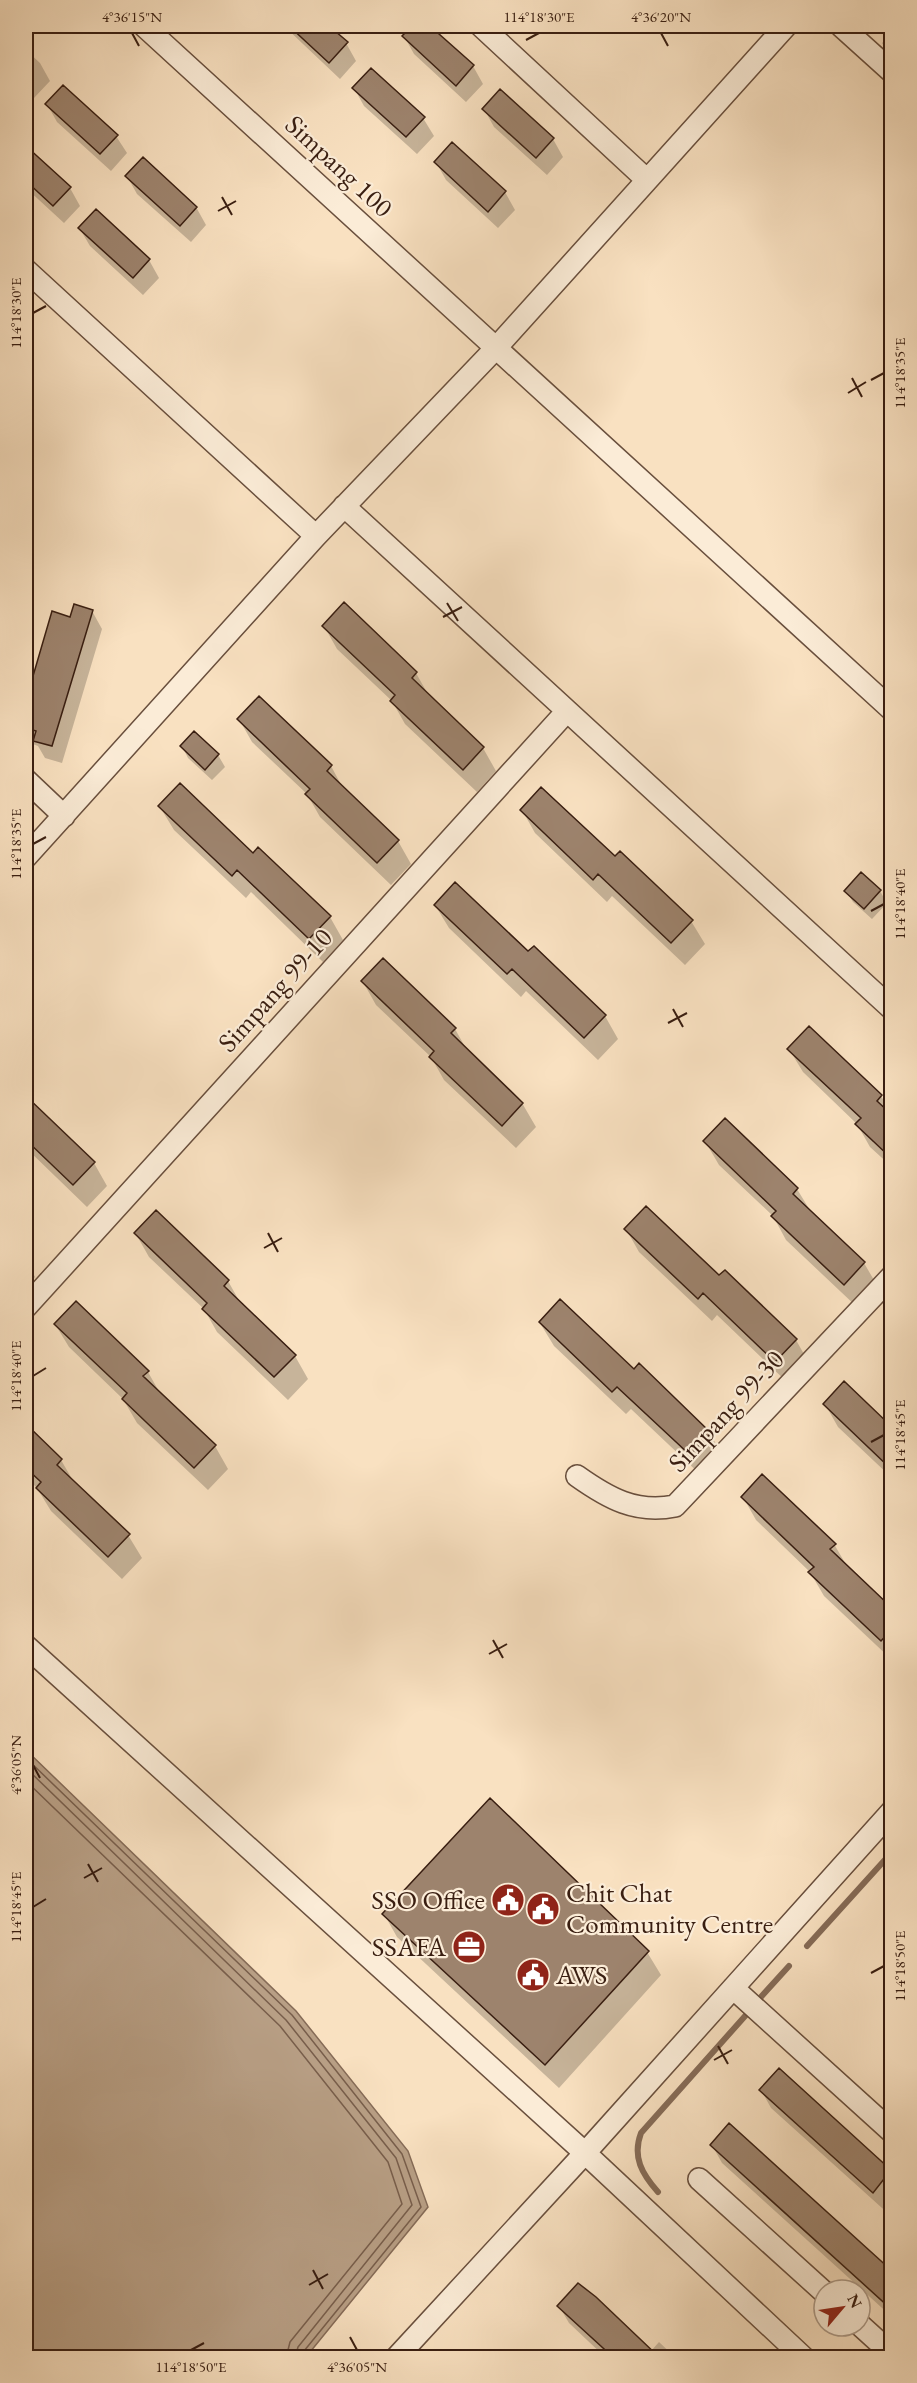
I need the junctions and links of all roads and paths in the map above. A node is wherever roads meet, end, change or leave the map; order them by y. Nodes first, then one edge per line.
1 (144, 26) edge
2 (481, 26) edge
3 (786, 26) edge
4 (841, 26) edge
5 (891, 72) edge
6 (647, 180) junction
7 (26, 270) edge
8 (496, 348) junction
9 (344, 506) junction
10 (316, 536) junction
11 (891, 710) edge
12 (567, 711) junction
13 (26, 780) edge
14 (64, 816) junction
15 (26, 858) edge
16 (891, 1009) edge
17 (891, 1276) edge
18 (26, 1307) edge
19 (577, 1476) dead end
20 (26, 1646) edge
21 (890, 1817) edge
22 (733, 1988) junction
23 (891, 2132) edge
24 (585, 2153) junction
25 (699, 2179) dead end
26 (812, 2281) edge
27 (872, 2336) edge
28 (891, 2354) edge
29 (396, 2358) edge
30 (804, 2358) edge

1 - 8 street, Simpang 100
2 - 6 street
3 - 6 street
4 - 5 street
6 - 8 street
7 - 10 street
8 - 9 street
8 - 11 street, Simpang 100
9 - 10 street
9 - 12 street
10 - 14 street
12 - 16 street
12 - 18 street, Simpang 99-10
13 - 14 street
14 - 15 street
17 - 19 street, Simpang 99-30
20 - 24 street
21 - 22 street
22 - 23 street
22 - 24 street
24 - 29 street
24 - 30 street
25 - 26 street
27 - 28 street

